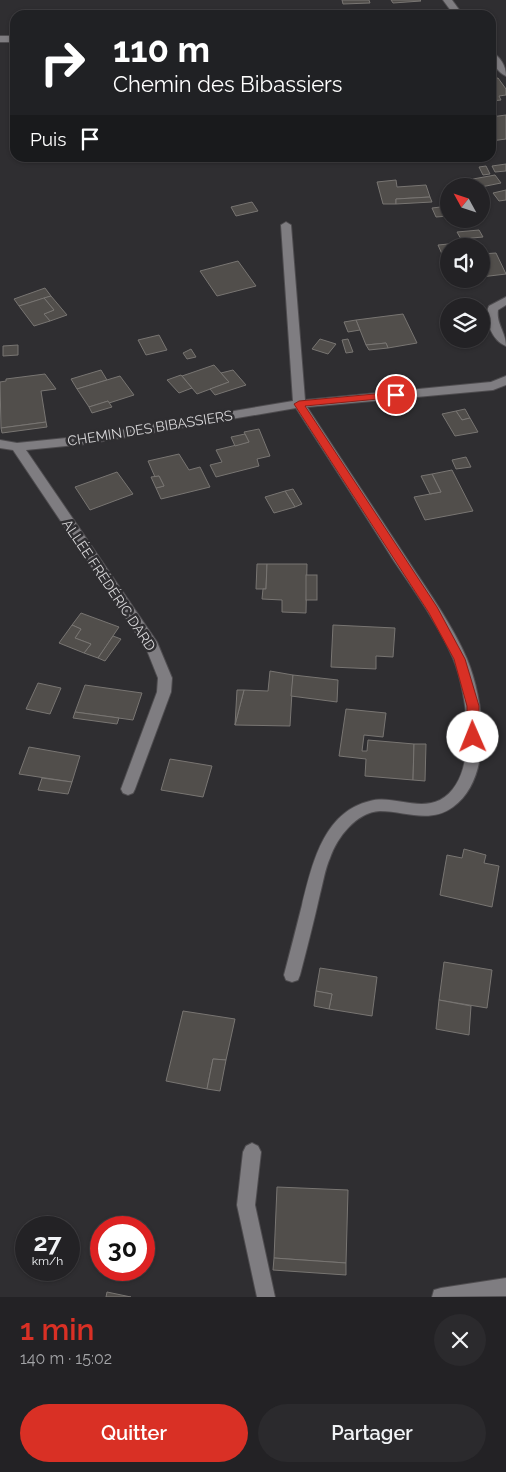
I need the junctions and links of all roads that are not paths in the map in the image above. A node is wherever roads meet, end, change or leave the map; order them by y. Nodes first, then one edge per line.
1 (447, 0) edge
2 (455, 10) edge
3 (502, 65) edge
4 (506, 73) edge
5 (286, 225) dead end
6 (506, 300) edge
7 (506, 342) edge
8 (506, 380) edge
9 (299, 404) junction
10 (0, 444) edge
11 (16, 447) junction
12 (128, 789) dead end
13 (292, 975) dead end
14 (252, 1152) dead end
15 (498, 1291) edge
16 (266, 1297) edge
17 (441, 1297) edge

1 - 2 street
3 - 4 street
5 - 9 street
6 - 7 street
8 - 9 street, CHEMIN DES BIBASSIERS
9 - 11 street, CHEMIN DES BIBASSIERS
9 - 13 street
10 - 11 street, CHEMIN DES BIBASSIERS
11 - 12 street, ALLÉE FRÉDÉRIC DARD
14 - 16 street
15 - 17 street

